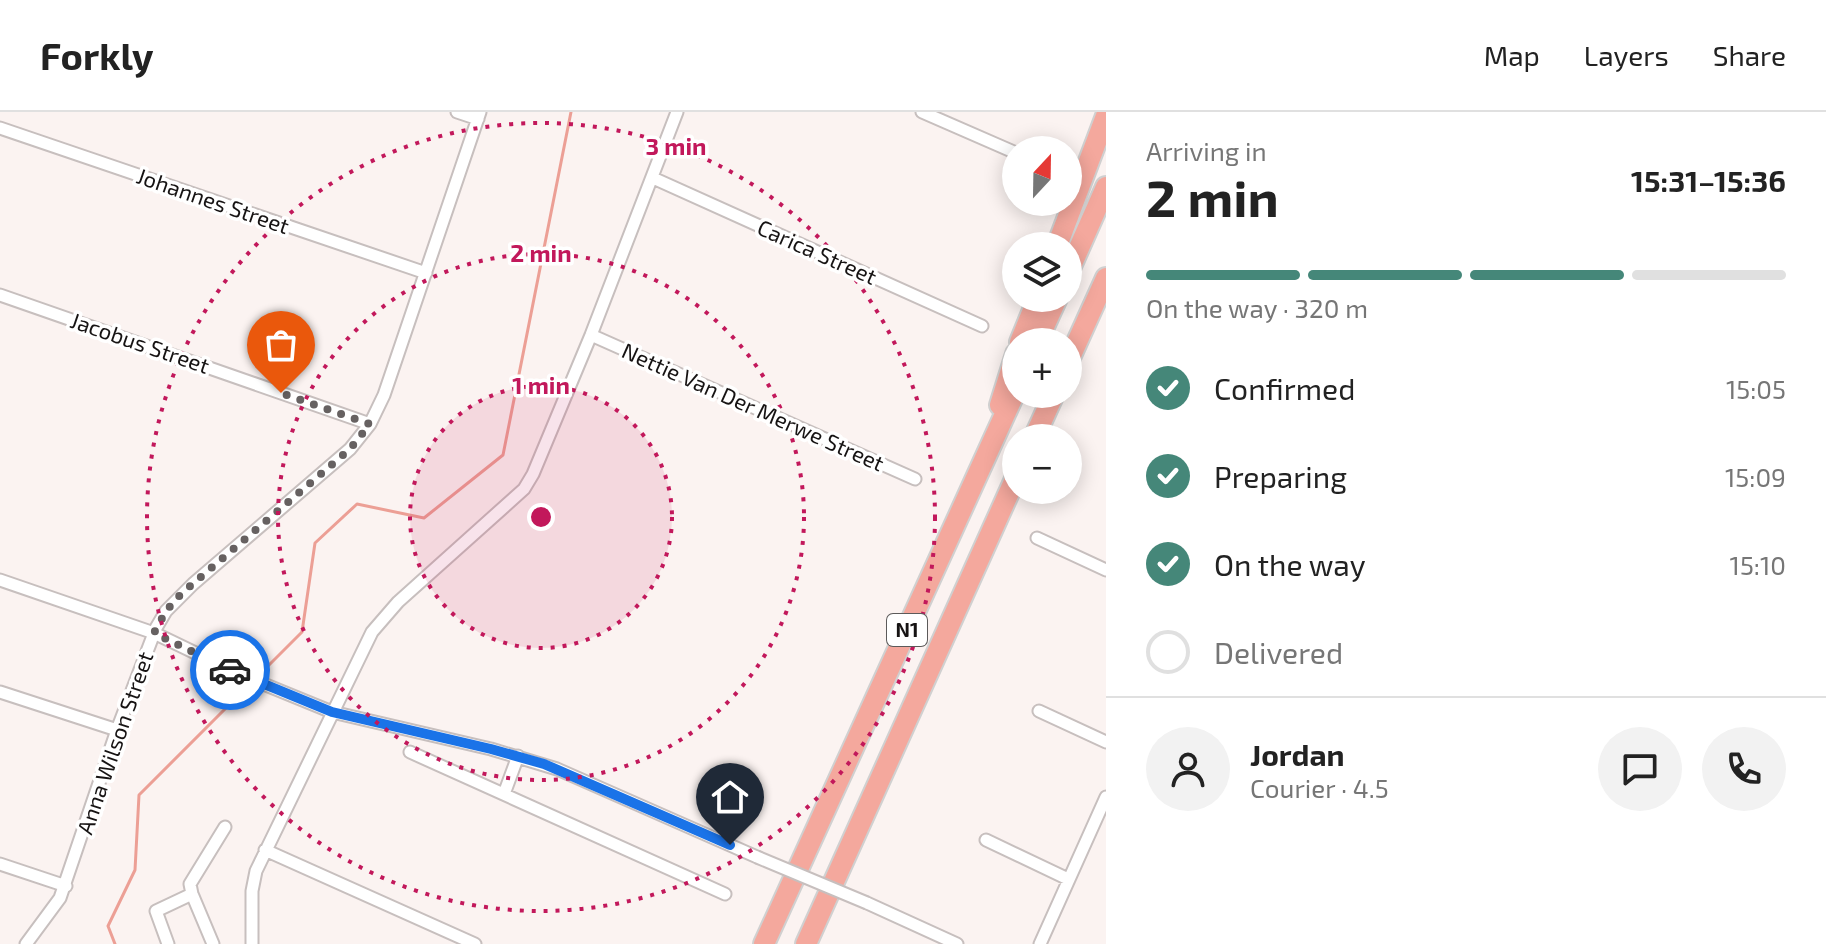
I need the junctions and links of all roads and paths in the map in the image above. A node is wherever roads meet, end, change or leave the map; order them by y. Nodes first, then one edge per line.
1 (457, 112) edge
2 (677, 112) edge
3 (922, 112) edge
4 (479, 116) edge
5 (1106, 116) edge
6 (0, 128) edge
7 (1002, 147) edge
8 (653, 178) junction
9 (1106, 187) edge
10 (1062, 232) edge
11 (1082, 241) edge
12 (426, 273) junction
13 (1106, 280) edge
14 (0, 295) edge
15 (982, 326) dead end
16 (1082, 332) edge
17 (591, 335) junction
18 (1002, 395) edge
19 (1008, 408) edge
20 (370, 424) junction
21 (987, 456) junction
22 (915, 479) dead end
23 (1004, 504) edge
24 (1037, 538) dead end
25 (1106, 570) edge
26 (0, 580) edge
27 (154, 633) junction
28 (0, 692) edge
29 (1039, 711) dead end
30 (332, 712) junction
31 (117, 730) junction
32 (1106, 742) edge
33 (410, 752) dead end
34 (518, 756) junction
35 (504, 794) junction
36 (1106, 797) edge
37 (225, 827) dead end
38 (986, 840) dead end
39 (265, 850) junction
40 (0, 864) edge
41 (1068, 879) junction
42 (66, 886) junction
43 (192, 894) junction
44 (725, 894) dead end
45 (26, 944) edge
46 (168, 944) edge
47 (213, 944) edge
48 (252, 944) edge
49 (475, 944) edge
50 (764, 944) edge
51 (806, 944) edge
52 (957, 944) edge
53 (1040, 944) edge

1 - 4 street
2 - 8 street
3 - 7 street
4 - 12 street, Anna Wilson Street
5 - 10 highway
6 - 12 street, Johannes Street
8 - 15 street, Carica Street
8 - 17 street
9 - 11 highway
12 - 20 street, Anna Wilson Street
13 - 16 highway
14 - 20 street, Jacobus Street
17 - 22 street, Nettie Van Der Merwe Street
17 - 30 street
18 - 21 highway
19 - 21 highway, N1
20 - 27 street, Anna Wilson Street
21 - 50 highway, N1
23 - 51 highway, N1
24 - 25 street
26 - 27 street
27 - 30 street
27 - 31 street, Anna Wilson Street
28 - 31 street
29 - 32 street
30 - 34 street
30 - 39 street
31 - 42 street, Anna Wilson Street
33 - 35 street
34 - 35 street
34 - 52 street, bridge
35 - 44 street
36 - 41 street
37 - 43 street
38 - 41 street
39 - 48 street
39 - 49 street
40 - 42 street
41 - 53 street
42 - 45 street, Anna Wilson Street
43 - 46 street
43 - 47 street

